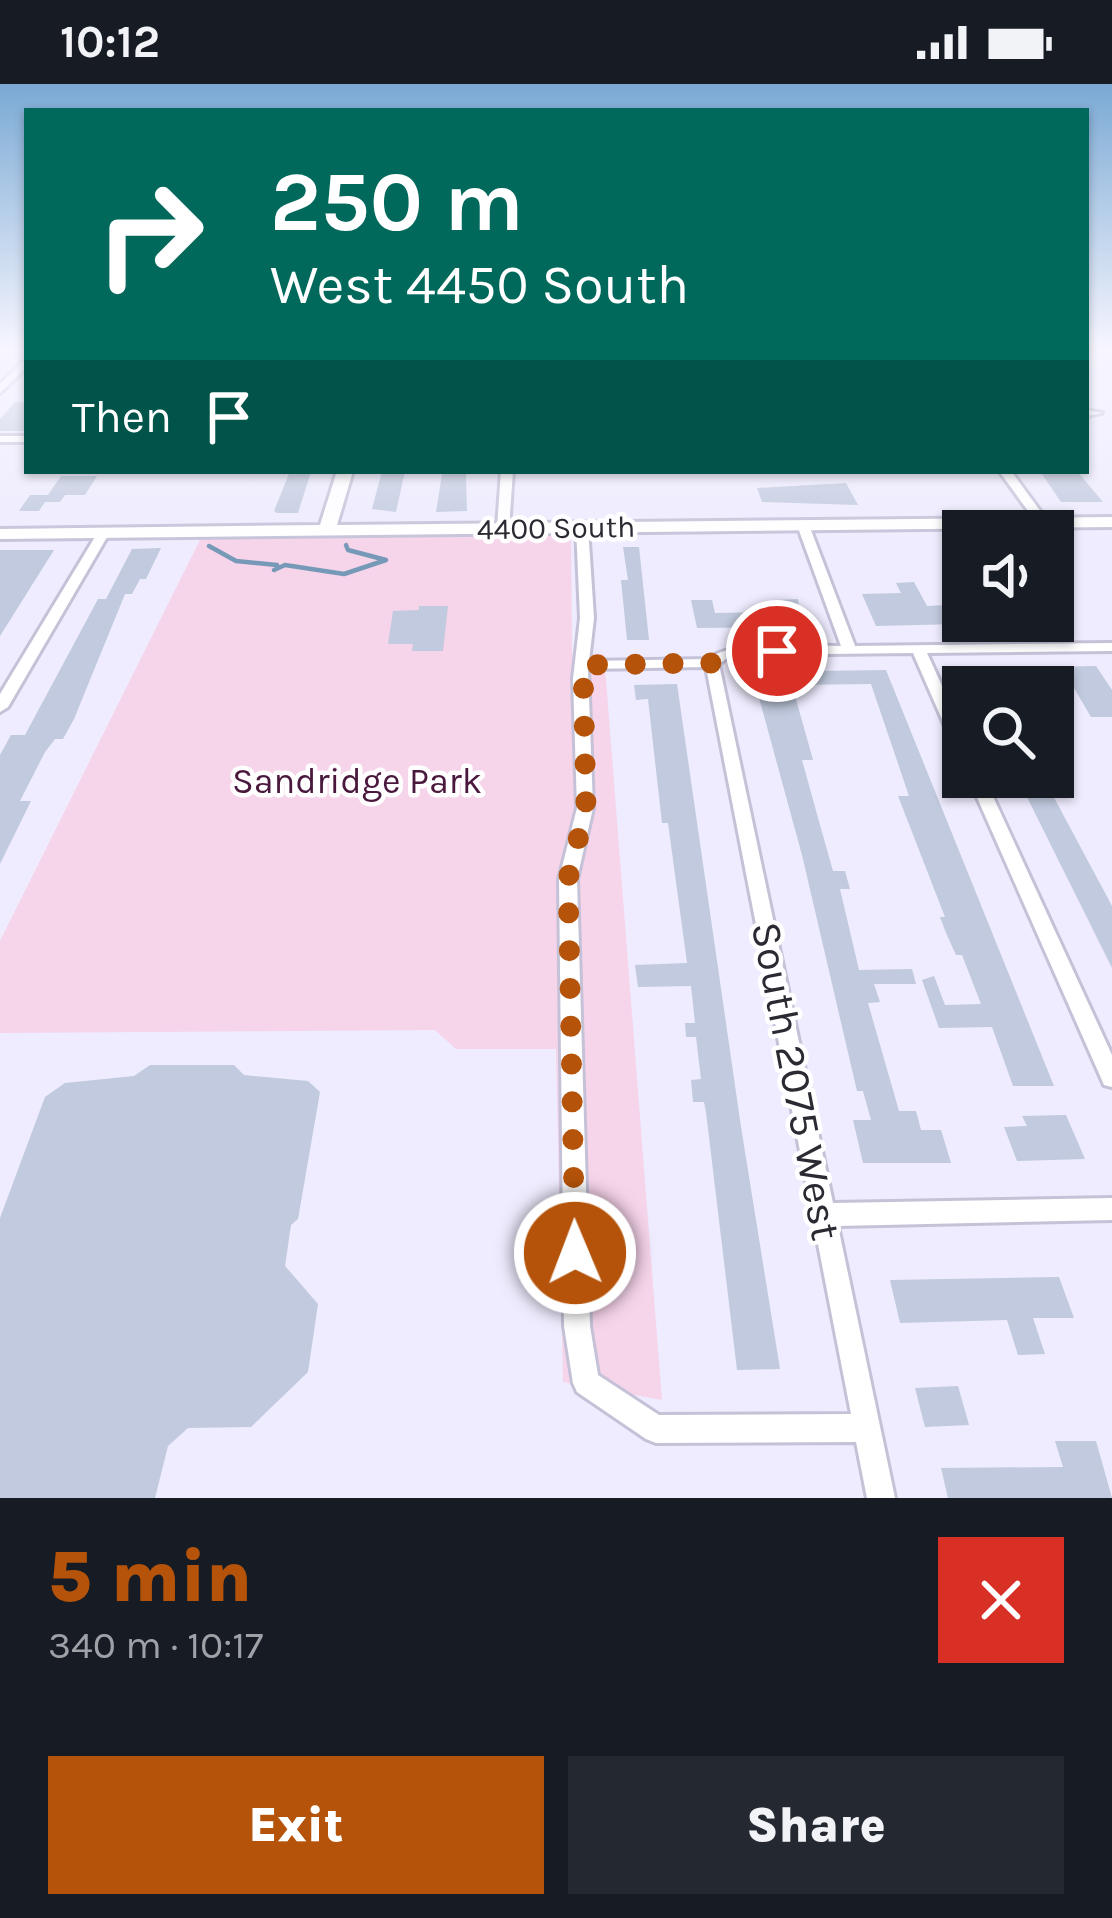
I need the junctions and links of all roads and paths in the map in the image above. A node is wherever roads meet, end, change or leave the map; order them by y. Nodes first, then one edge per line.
1 (343, 474) edge
2 (507, 474) edge
3 (1008, 474) edge
4 (1033, 510) edge
5 (1112, 522) edge
6 (1074, 523) edge
7 (942, 524) edge
8 (803, 525) junction
9 (582, 527) junction
10 (503, 528) junction
11 (326, 530) junction
12 (104, 532) junction
13 (0, 533) edge
14 (1112, 646) edge
15 (918, 649) junction
16 (850, 650) junction
17 (712, 663) junction
18 (583, 665) junction
19 (942, 702) edge
20 (0, 707) edge
21 (985, 798) edge
22 (1112, 1078) edge
23 (1112, 1209) edge
24 (823, 1215) junction
25 (867, 1428) junction
26 (881, 1498) edge

1 - 11 street
2 - 10 street
3 - 4 street
5 - 6 street, 4400 South
7 - 8 street, 4400 South
8 - 9 street, 4400 South
8 - 16 street
9 - 10 street, 4400 South
9 - 18 street
10 - 11 street, 4400 South
11 - 12 street, 4400 South
12 - 13 street, 4400 South
12 - 20 street
14 - 15 street
15 - 16 street
15 - 19 street
16 - 17 street
17 - 18 street
17 - 24 street, South 2075 West
18 - 25 street
21 - 22 street
23 - 24 street
24 - 25 street, South 2075 West
25 - 26 street, South 2075 West

